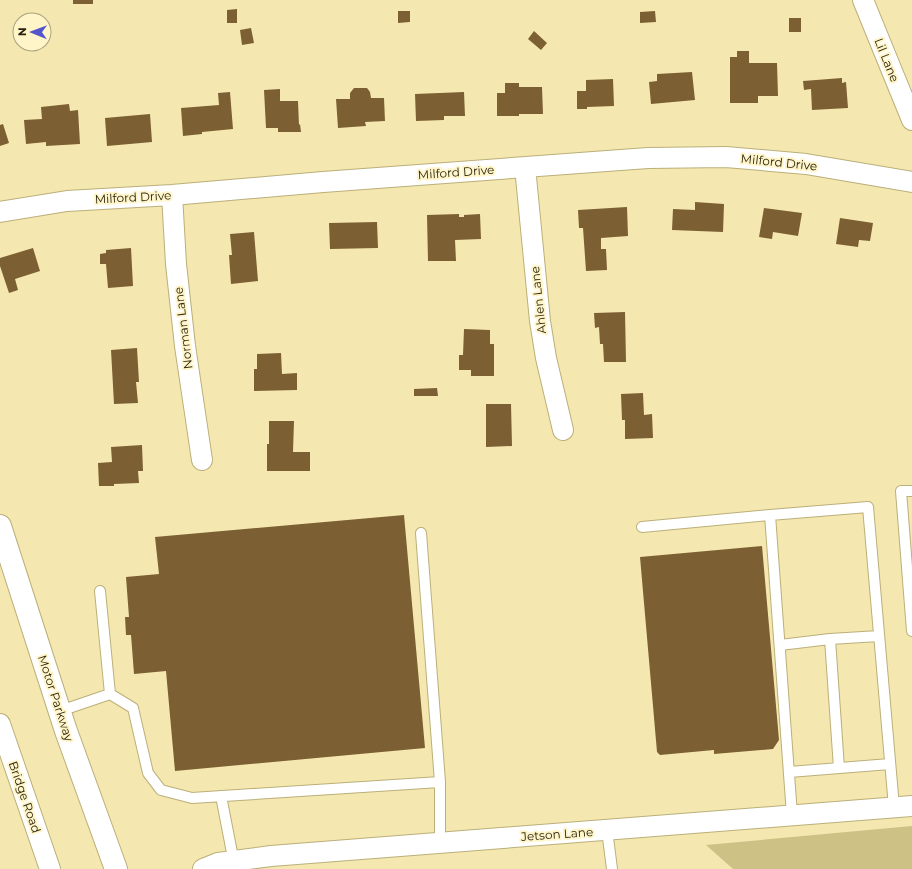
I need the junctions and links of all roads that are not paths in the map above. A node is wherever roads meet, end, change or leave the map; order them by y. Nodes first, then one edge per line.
1 (862, 0) edge
2 (912, 120) edge
3 (525, 167) junction
4 (912, 182) edge
5 (172, 195) junction
6 (0, 212) edge
7 (563, 430) dead end
8 (202, 460) dead end
9 (912, 491) edge
10 (770, 515) junction
11 (0, 526) edge
12 (642, 527) dead end
13 (421, 533) dead end
14 (100, 592) dead end
15 (912, 631) edge
16 (880, 636) junction
17 (830, 639) junction
18 (780, 645) junction
19 (110, 694) junction
20 (60, 711) junction
21 (0, 724) edge
22 (4, 751) edge
23 (890, 764) junction
24 (839, 768) junction
25 (789, 772) junction
26 (440, 782) junction
27 (221, 796) junction
28 (903, 807) edge
29 (792, 815) junction
30 (607, 830) junction
31 (440, 843) junction
32 (235, 865) edge
33 (50, 869) edge
34 (116, 869) edge
35 (203, 869) edge
36 (612, 869) edge

1 - 2 street, Lil Lane
3 - 4 street, Milford Drive
3 - 5 street, Milford Drive
3 - 7 street, Ahlen Lane
5 - 6 street, Milford Drive
5 - 8 street, Norman Lane
9 - 15 lane
10 - 12 lane
10 - 16 lane
10 - 18 lane
11 - 20 main road, Motor Parkway
13 - 26 lane
14 - 19 lane
16 - 17 lane
16 - 23 lane
17 - 18 lane
17 - 24 lane
18 - 25 lane
19 - 20 lane
19 - 27 lane
20 - 34 main road, Motor Parkway
21 - 22 street, Bridge Road
22 - 33 street, Bridge Road
23 - 24 lane
23 - 28 lane
24 - 25 lane
25 - 29 lane
26 - 27 lane
26 - 31 lane
27 - 32 lane
28 - 29 street, Jetson Lane
29 - 30 street, Jetson Lane
30 - 31 street, Jetson Lane
30 - 36 lane
31 - 32 street, Jetson Lane
32 - 35 street, Jetson Lane

